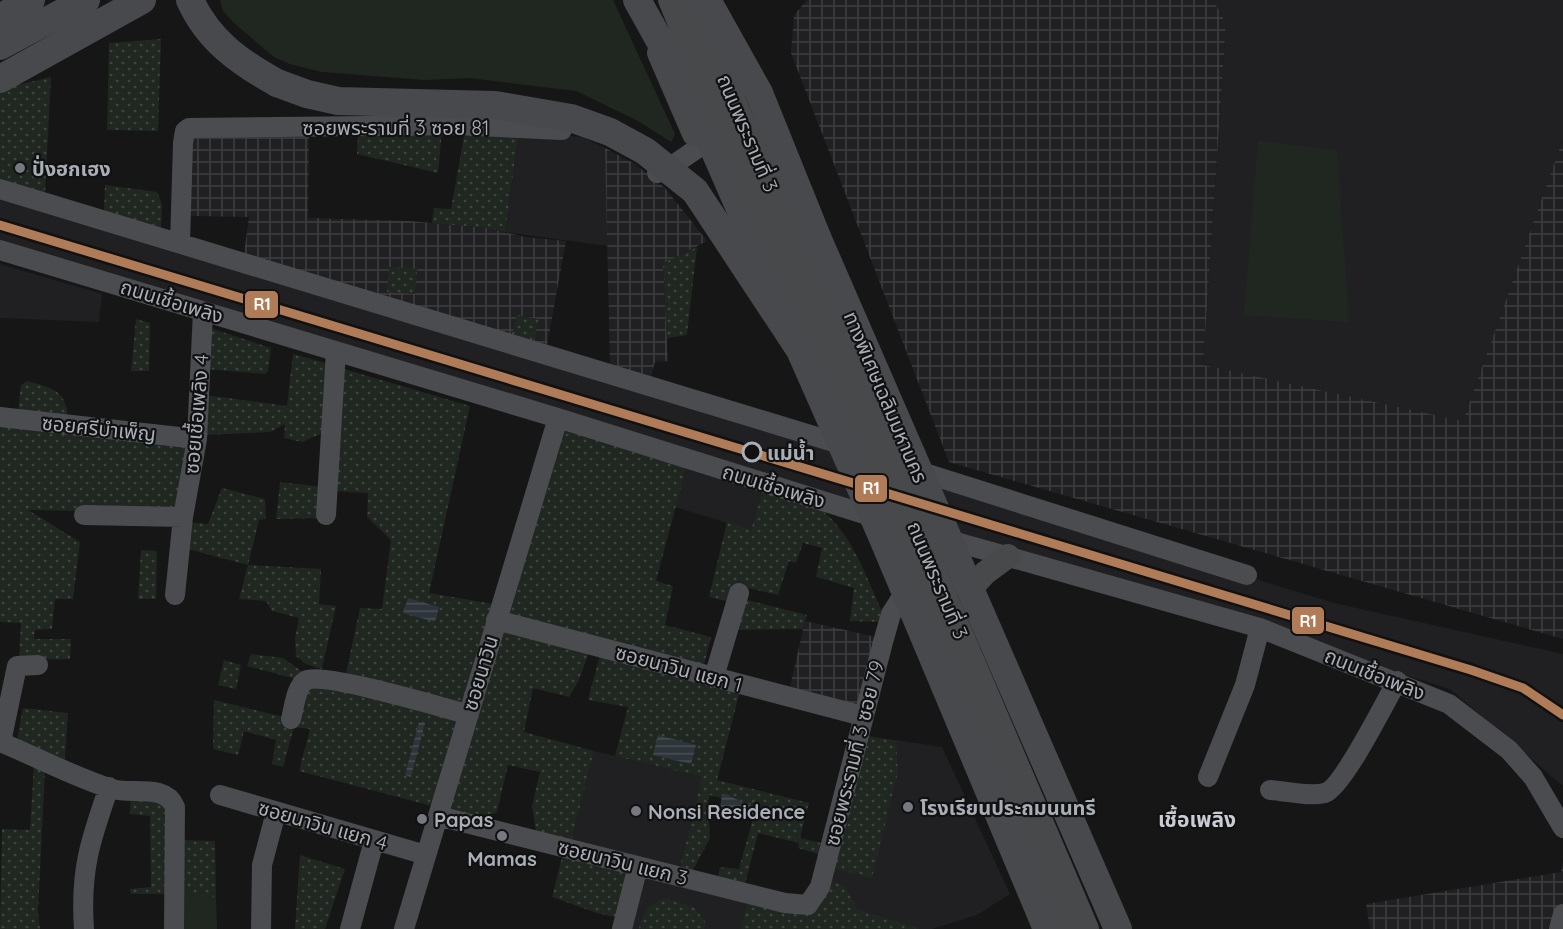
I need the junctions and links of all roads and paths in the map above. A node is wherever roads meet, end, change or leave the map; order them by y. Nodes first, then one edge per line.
1 (31, 0) edge
2 (86, 0) edge
3 (117, 0) edge
4 (142, 0) edge
5 (190, 0) edge
6 (636, 0) edge
7 (663, 0) edge
8 (670, 0) edge
9 (691, 0) edge
10 (708, 0) edge
11 (717, 0) edge
12 (727, 0) edge
13 (0, 18) edge
14 (5, 64) edge
15 (759, 93) junction
16 (700, 117) junction
17 (700, 147) junction
18 (0, 189) edge
19 (180, 243) junction
20 (0, 250) edge
21 (203, 310) junction
22 (866, 339) junction
23 (800, 350) junction
24 (336, 351) junction
25 (804, 381) junction
26 (0, 417) edge
27 (558, 418) junction
28 (895, 423) junction
29 (198, 439) junction
30 (833, 442) junction
31 (927, 475) joint
32 (84, 515) dead end
33 (326, 515) dead end
34 (866, 515) junction
35 (183, 517) junction
36 (954, 541) junction
37 (1008, 556) junction
38 (1247, 575) dead end
39 (973, 586) junction
40 (739, 593) dead end
41 (175, 595) dead end
42 (900, 600) junction
43 (985, 615) junction
44 (496, 620) junction
45 (1260, 628) junction
46 (38, 666) dead end
47 (929, 669) junction
48 (714, 677) junction
49 (1397, 681) junction
50 (988, 710) junction
51 (467, 714) junction
52 (862, 716) junction
53 (291, 719) dead end
54 (1, 742) edge
55 (1208, 777) dead end
56 (109, 787) junction
57 (1270, 790) dead end
58 (220, 795) dead end
59 (276, 812) junction
60 (438, 816) junction
61 (1563, 828) edge
62 (374, 841) junction
63 (426, 855) junction
64 (638, 866) junction
65 (808, 904) joint
66 (1563, 914) edge
67 (84, 929) edge
68 (174, 929) edge
69 (261, 929) edge
70 (350, 929) edge
71 (404, 929) edge
72 (622, 929) edge
73 (1037, 929) edge
74 (1047, 929) edge
75 (1067, 929) edge
76 (1087, 929) edge
77 (1093, 929) edge
78 (1120, 929) edge
79 (1558, 929) edge

1 - 13 highway
2 - 14 highway
3 - 14 highway
4 - 14 highway
5 - 23 highway, bridge
6 - 16 highway
6 - 17 main road
7 - 16 highway
8 - 50 main road, ถนนพระรามที่ 3, bridge
8 - 75 main road, ถนนพระรามที่ 3, bridge
9 - 76 main road, ถนนพระรามที่ 3, bridge
10 - 15 highway, ทางพิเศษเฉลิมมหานคร, bridge
10 - 50 main road, ถนนพระรามที่ 3, bridge
11 - 22 main road, ถนนพระรามที่ 3
12 - 15 highway, bridge
15 - 78 highway, ทางพิเศษเฉลิมมหานคร, bridge
16 - 23 highway, bridge
17 - 19 street, ซอยพระรามที่ 3 ซอย 81
17 - 25 main road
18 - 19 street
19 - 30 street
20 - 21 street, ถนนเชื้อเพลิง
21 - 24 street, ถนนเชื้อเพลิง
21 - 29 street, ซอยเชื้อเพลิง 4
22 - 25 main road
22 - 28 main road, ถนนพระรามที่ 3
23 - 74 highway, bridge
24 - 27 street, ถนนเชื้อเพลิง
24 - 33 street
25 - 30 main road
26 - 29 street, ซอยศรีบำเพ็ญ
27 - 34 street, ถนนเชื้อเพลิง
27 - 44 street, ซอยนาวิน
28 - 30 street
28 - 31 main road, ถนนพระรามที่ 3
29 - 35 street, ซอยเชื้อเพลิง 4
31 - 38 street
32 - 35 street
34 - 36 street, ถนนเชื้อเพลิง
34 - 42 main road, ถนนพระรามที่ 3
35 - 41 street, ซอยเชื้อเพลิง 4
36 - 37 street, ถนนเชื้อเพลิง
36 - 39 main road, ถนนพระรามที่ 3
37 - 39 main road
37 - 45 street, ถนนเชื้อเพลิง
39 - 43 main road, ถนนพระรามที่ 3
40 - 48 street
42 - 47 main road, ถนนพระรามที่ 3
42 - 52 street, ซอยพระรามที่ 3 ซอย 79
43 - 47 main road
43 - 78 main road, ถนนพระรามที่ 3
44 - 48 street, ซอยนาวิน แยก 1
44 - 51 street, ซอยนาวิน
45 - 49 street, ถนนเชื้อเพลิง
45 - 55 street
46 - 54 street
47 - 73 main road, ถนนพระรามที่ 3
48 - 52 street, ซอยนาวิน แยก 1
49 - 57 street
49 - 61 street, ถนนเชื้อเพลิง
50 - 75 main road, ถนนพระรามที่ 3
50 - 77 main road, ถนนพระรามที่ 3
51 - 53 street
51 - 60 street, ซอยนาวิน
52 - 65 street, ซอยพระรามที่ 3 ซอย 79
54 - 56 street
56 - 67 street
56 - 68 street
58 - 59 street, ซอยนาวิน แยก 4
59 - 62 street, ซอยนาวิน แยก 4
59 - 69 street
60 - 63 street, ซอยนาวิน
60 - 64 street, ซอยนาวิน แยก 3
62 - 63 street, ซอยนาวิน แยก 4
62 - 70 street
63 - 71 street, ซอยนาวิน
64 - 65 street, ซอยนาวิน แยก 3
64 - 72 street
66 - 79 street

